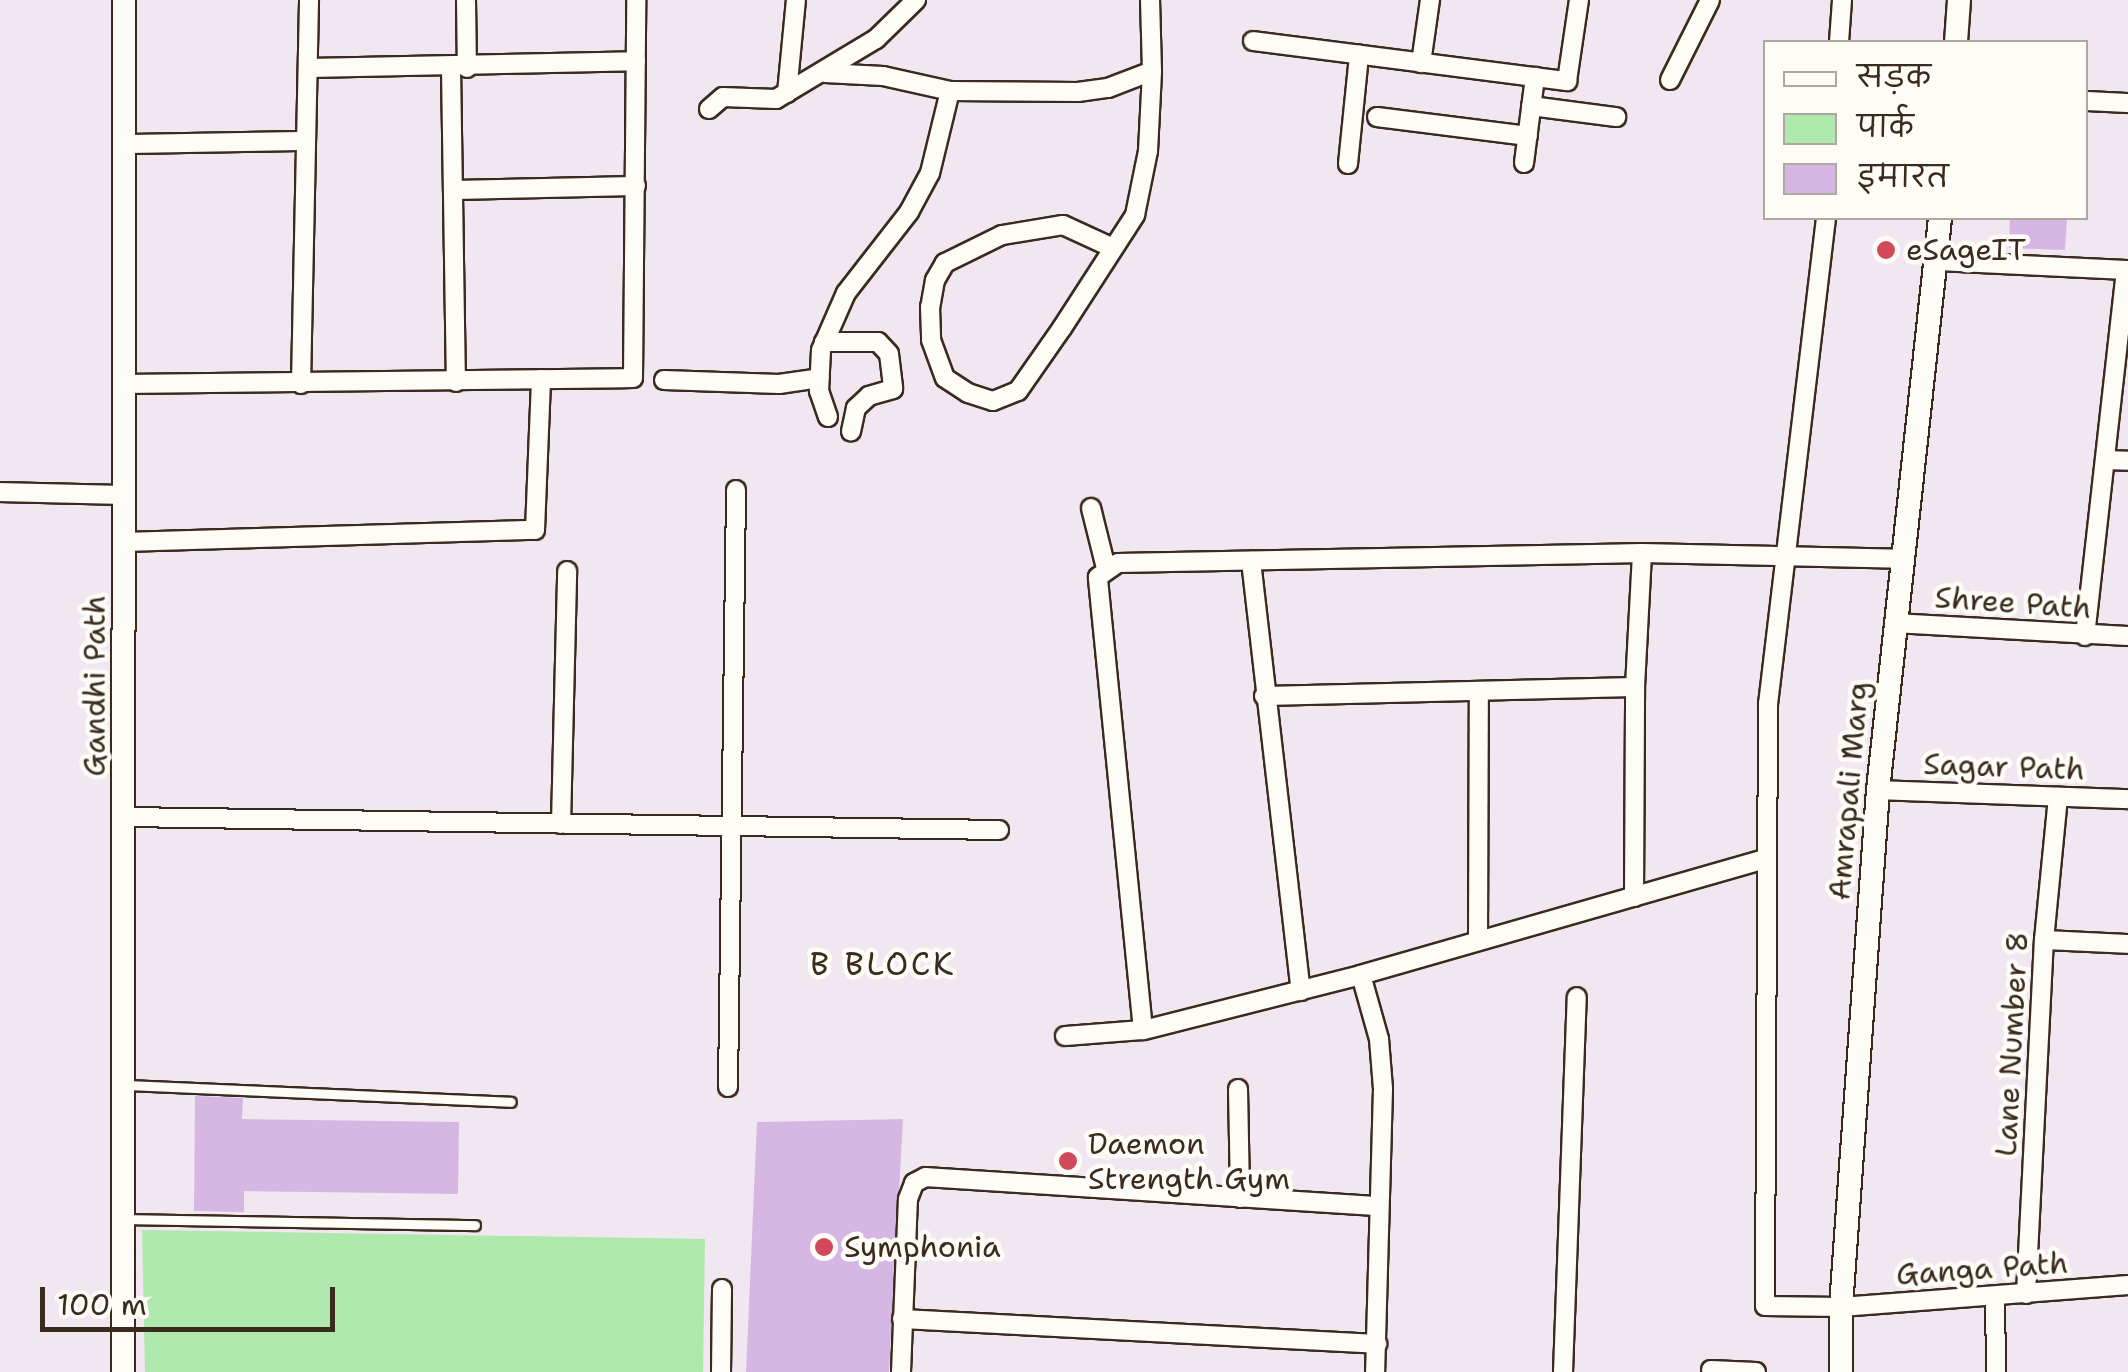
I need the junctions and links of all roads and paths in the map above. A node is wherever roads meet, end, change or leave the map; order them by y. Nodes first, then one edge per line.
1 (124, 0) edge
2 (309, 0) edge
3 (466, 0) edge
4 (636, 0) edge
5 (796, 0) edge
6 (916, 0) edge
7 (1150, 0) edge
8 (1430, 0) edge
9 (1578, 0) edge
10 (1710, 0) edge
11 (1842, 0) edge
12 (1960, 0) edge
13 (1839, 40) edge
14 (1956, 40) edge
15 (1253, 42) dead end
16 (1359, 55) junction
17 (636, 61) junction
18 (1421, 63) junction
19 (310, 68) junction
20 (459, 68) junction
21 (1152, 71) junction
22 (825, 73) junction
23 (1535, 77) junction
24 (1670, 80) dead end
25 (950, 92) junction
26 (787, 93) junction
27 (2088, 101) edge
28 (2128, 102) edge
29 (1532, 106) junction
30 (709, 110) dead end
31 (1376, 117) dead end
32 (1616, 117) dead end
33 (1528, 136) junction
34 (305, 141) junction
35 (125, 144) junction
36 (1524, 163) dead end
37 (1348, 164) dead end
38 (636, 186) junction
39 (453, 190) junction
40 (1826, 220) edge
41 (1940, 220) edge
42 (1113, 248) junction
43 (1936, 261) junction
44 (2127, 270) edge
45 (824, 342) junction
46 (820, 378) junction
47 (541, 379) junction
48 (664, 380) dead end
49 (456, 382) junction
50 (123, 384) junction
51 (301, 384) junction
52 (828, 416) dead end
53 (851, 431) dead end
54 (2105, 460) junction
55 (2128, 461) edge
56 (736, 490) dead end
57 (0, 492) edge
58 (125, 495) junction
59 (1091, 508) dead end
60 (124, 542) junction
61 (1642, 553) junction
62 (1783, 553) junction
63 (1900, 558) junction
64 (1251, 561) junction
65 (1106, 568) junction
66 (568, 571) dead end
67 (1894, 623) junction
68 (2085, 636) junction
69 (2128, 636) edge
70 (1635, 686) junction
71 (1479, 690) junction
72 (1264, 696) junction
73 (1878, 790) junction
74 (2058, 797) junction
75 (2128, 799) edge
76 (125, 816) junction
77 (561, 824) junction
78 (730, 828) junction
79 (999, 830) dead end
80 (1766, 859) junction
81 (1634, 898) junction
82 (1478, 939) junction
83 (2044, 940) junction
84 (2128, 944) edge
85 (1362, 974) junction
86 (1302, 990) junction
87 (1577, 997) dead end
88 (1143, 1030) junction
89 (1065, 1036) dead end
90 (124, 1085) junction
91 (728, 1087) dead end
92 (1238, 1089) dead end
93 (511, 1102) dead end
94 (1240, 1198) junction
95 (1378, 1206) junction
96 (124, 1220) junction
97 (475, 1225) dead end
98 (2128, 1285) edge
99 (722, 1289) dead end
100 (2026, 1294) junction
101 (1995, 1297) junction
102 (1841, 1306) junction
103 (902, 1319) junction
104 (1376, 1344) junction
105 (1711, 1370) edge
106 (123, 1372) edge
107 (721, 1372) edge
108 (900, 1372) edge
109 (1374, 1372) edge
110 (1563, 1372) edge
111 (1756, 1372) edge
112 (1842, 1372) edge
113 (1996, 1372) edge

1 - 35 street, Gandhi Path
2 - 19 street
3 - 20 street
4 - 17 street
5 - 26 street
6 - 22 street
7 - 21 street
8 - 18 street
9 - 23 street
10 - 24 street
11 - 13 street
12 - 14 street
15 - 16 street
16 - 18 street
16 - 37 street
17 - 20 street
17 - 38 street
18 - 23 street
19 - 20 street
19 - 34 street
20 - 39 street
21 - 25 street
21 - 42 street
22 - 25 street
22 - 26 street
23 - 29 street
25 - 45 street
26 - 30 street
27 - 28 street
29 - 32 street
29 - 33 street
31 - 33 street
33 - 36 street
34 - 35 street
34 - 51 street
35 - 50 street, Gandhi Path
38 - 39 street
38 - 47 street
39 - 49 street
40 - 62 street
41 - 43 street, Amrapali Marg
42 - 42 street
43 - 44 street
43 - 63 street, Amrapali Marg
44 - 54 street
45 - 46 street
45 - 53 street
46 - 48 street
46 - 52 street
47 - 49 street
47 - 60 street
49 - 51 street
50 - 51 street
50 - 58 street, Gandhi Path
54 - 55 street
54 - 68 street
56 - 78 street
57 - 58 street
58 - 60 street, Gandhi Path
59 - 65 street
60 - 76 street, Gandhi Path
61 - 62 street
61 - 64 street
61 - 70 street
62 - 63 street
62 - 80 street
63 - 67 street, Amrapali Marg
64 - 65 street
64 - 72 street
65 - 88 street
66 - 77 street
67 - 68 street, Shree Path
67 - 73 street, Amrapali Marg
68 - 69 street, Shree Path
70 - 71 street
70 - 81 street
71 - 72 street
71 - 82 street
72 - 86 street
73 - 74 street, Sagar Path
73 - 102 street, Amrapali Marg
74 - 75 street, Sagar Path
74 - 83 street, Lane Number 8
76 - 77 street
76 - 90 street, Gandhi Path
77 - 78 street
78 - 79 street
78 - 91 street
80 - 81 street
80 - 102 street, Ganga Path
81 - 82 street
82 - 85 street
83 - 84 street
83 - 100 street, Lane Number 8
85 - 86 street
85 - 95 street
86 - 88 street
87 - 110 street
88 - 89 street
90 - 93 lane
90 - 96 street, Gandhi Path
92 - 94 street
94 - 95 street
94 - 103 street
95 - 104 street
96 - 97 lane
96 - 106 street, Gandhi Path
98 - 100 street, Ganga Path
99 - 107 street
100 - 101 street, Ganga Path
101 - 102 street, Ganga Path
101 - 113 street
102 - 112 street, Amrapali Marg
103 - 104 street
103 - 108 street
104 - 109 street
105 - 111 street

